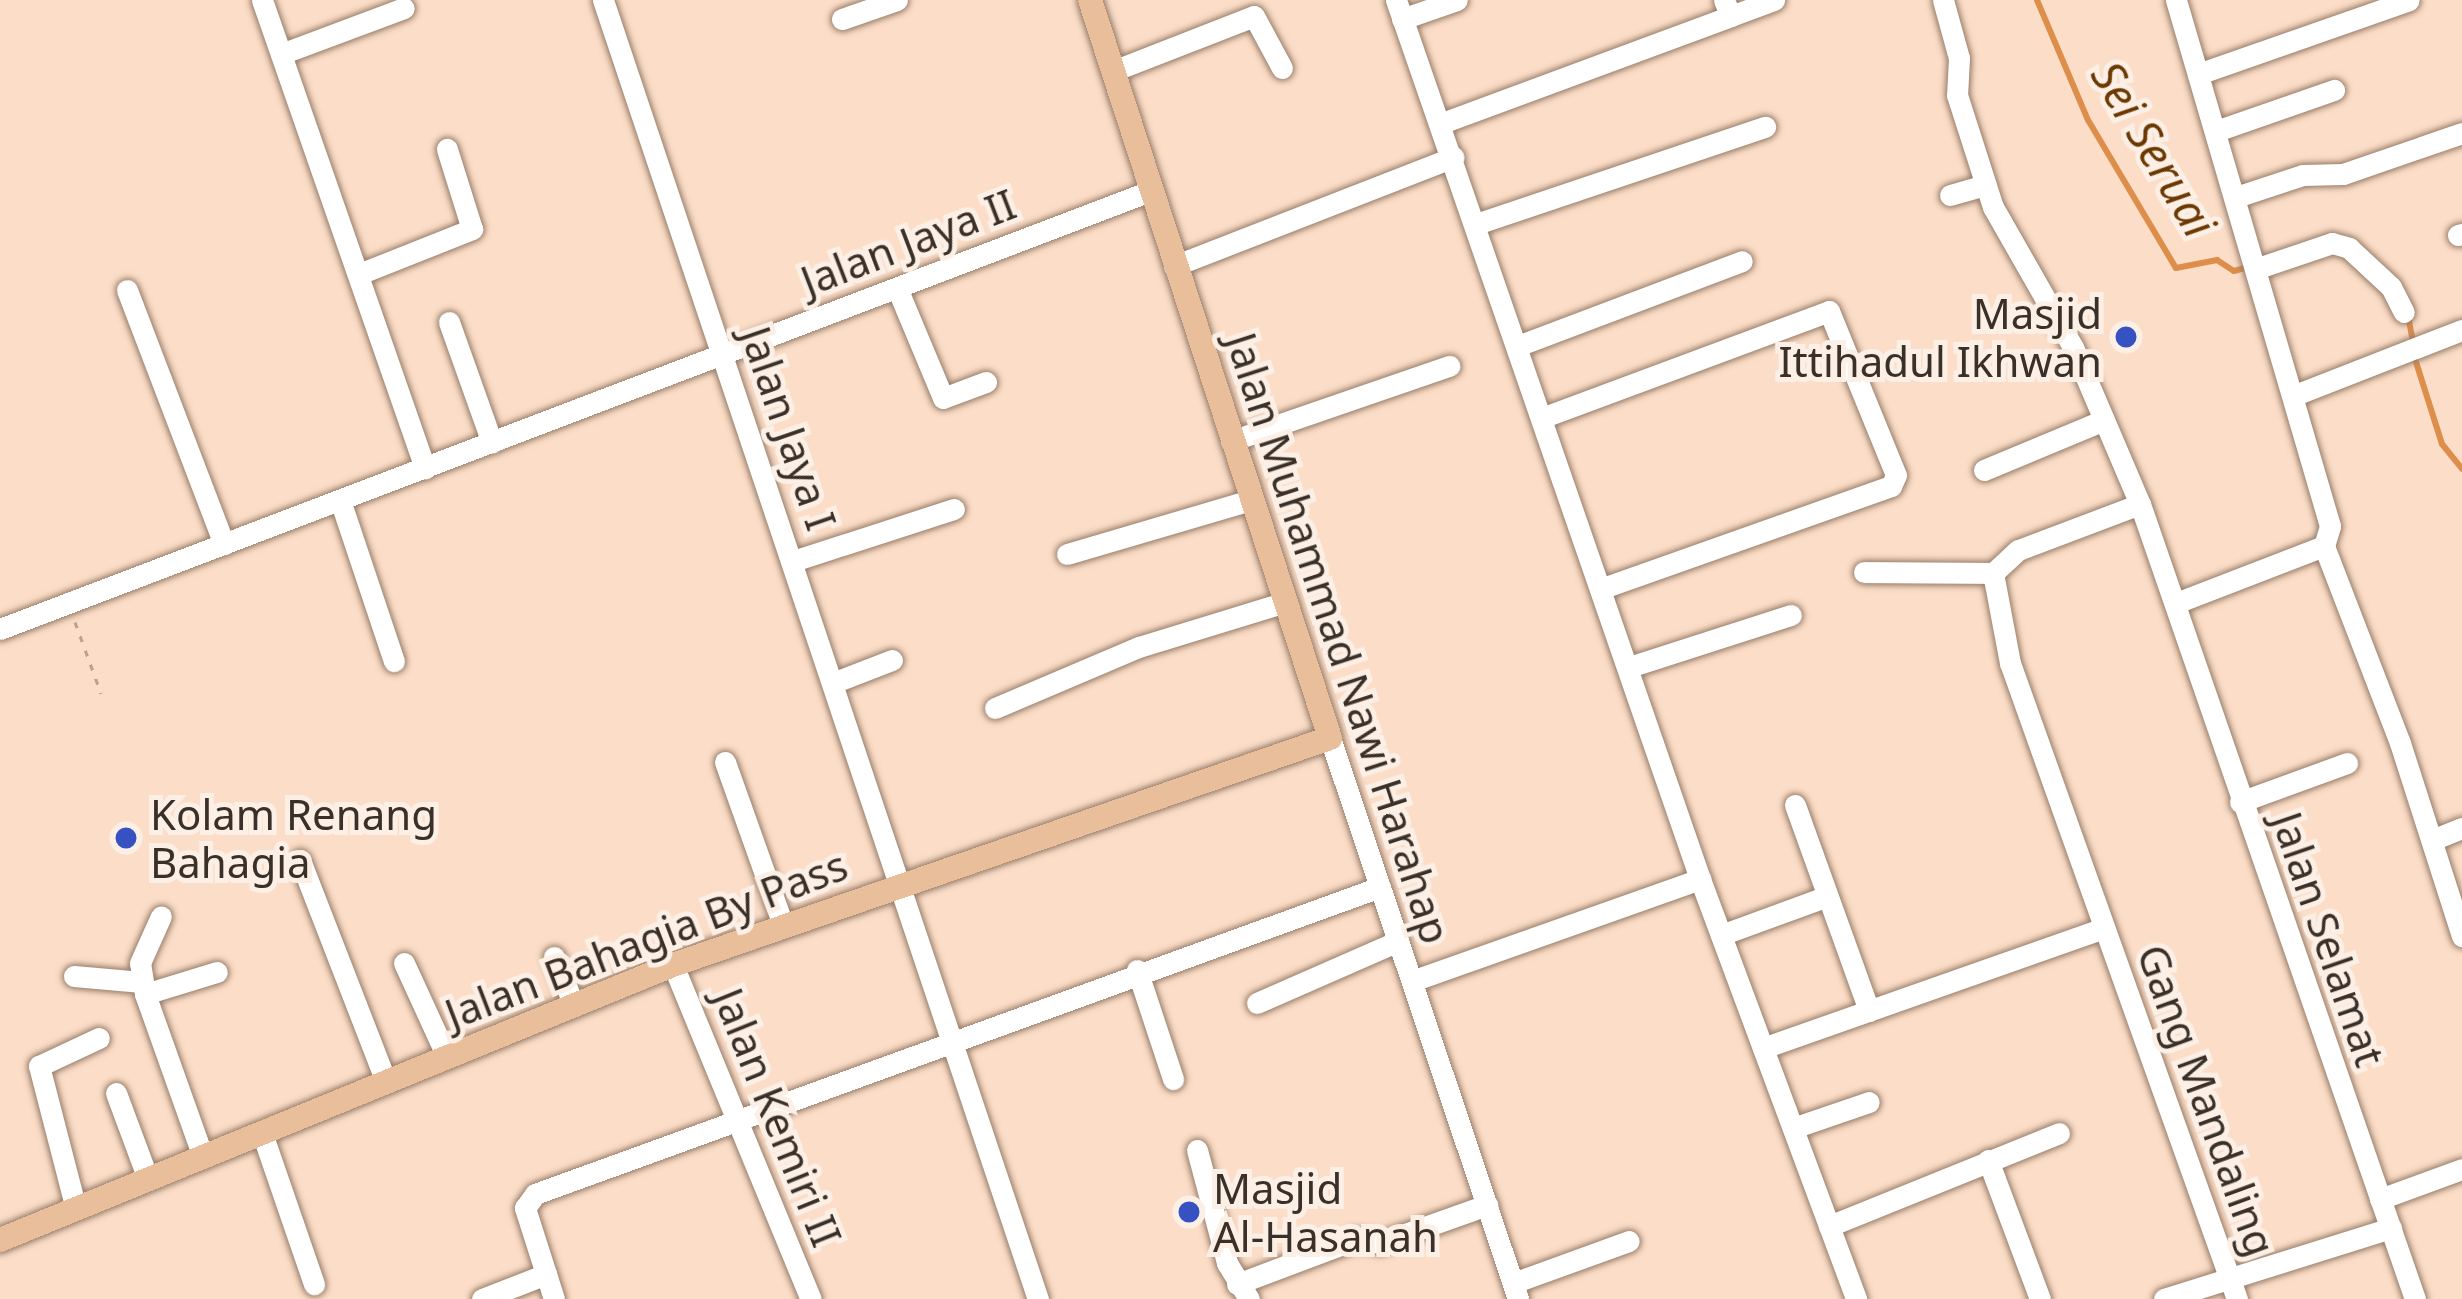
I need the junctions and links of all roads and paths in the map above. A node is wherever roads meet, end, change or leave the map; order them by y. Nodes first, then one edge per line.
1 (262, 0) edge
2 (603, 0) edge
3 (897, 0) edge
4 (1090, 0) edge
5 (1457, 0) edge
6 (1774, 0) edge
7 (1943, 0) edge
8 (2176, 0) edge
9 (2409, 0) edge
10 (404, 8) dead end
11 (1728, 8) edge
12 (1399, 9) edge
13 (842, 19) dead end
14 (281, 54) junction
15 (1282, 68) dead end
16 (1113, 71) junction
17 (2200, 73) junction
18 (2334, 90) dead end
19 (1442, 123) junction
20 (1766, 127) dead end
21 (2219, 130) junction
22 (2462, 133) edge
23 (447, 149) dead end
24 (1454, 157) junction
25 (1986, 185) junction
26 (1150, 191) junction
27 (1950, 195) dead end
28 (2239, 196) junction
29 (1479, 223) junction
30 (1742, 261) dead end
31 (1174, 266) junction
32 (2260, 267) junction
33 (359, 274) junction
34 (897, 287) junction
35 (127, 290) dead end
36 (2404, 312) dead end
37 (449, 322) dead end
38 (2462, 330) edge
39 (1520, 345) junction
40 (723, 355) junction
41 (1449, 366) dead end
42 (986, 382) dead end
43 (2295, 395) junction
44 (1544, 417) junction
45 (2104, 420) junction
46 (1231, 441) junction
47 (492, 442) junction
48 (425, 468) junction
49 (1984, 470) dead end
50 (340, 500) junction
51 (1251, 500) junction
52 (2140, 504) junction
53 (954, 509) dead end
54 (224, 544) junction
55 (2324, 546) junction
56 (1067, 554) dead end
57 (793, 561) junction
58 (1864, 572) dead end
59 (1993, 573) junction
60 (1603, 588) junction
61 (1285, 602) junction
62 (68, 603) junction
63 (2176, 603) junction
64 (1791, 615) dead end
65 (0, 628) edge
66 (892, 660) dead end
67 (394, 661) dead end
68 (1629, 667) junction
69 (835, 682) junction
70 (101, 693) dead end
71 (995, 708) dead end
72 (1330, 738) junction
73 (725, 763) dead end
74 (2347, 763) dead end
75 (2240, 802) junction
76 (1795, 805) dead end
77 (2462, 828) edge
78 (2432, 840) junction
79 (300, 860) dead end
80 (1700, 879) junction
81 (903, 882) junction
82 (1380, 887) junction
83 (1825, 897) junction
84 (161, 916) dead end
85 (783, 925) junction
86 (2104, 928) junction
87 (1721, 935) junction
88 (2462, 936) edge
89 (1398, 941) junction
90 (554, 957) dead end
91 (404, 962) dead end
92 (674, 965) junction
93 (1136, 970) junction
94 (217, 972) dead end
95 (74, 976) dead end
96 (1412, 981) junction
97 (143, 988) junction
98 (1257, 1003) dead end
99 (574, 1005) junction
100 (1869, 1010) junction
101 (99, 1038) dead end
102 (950, 1038) junction
103 (1763, 1048) junction
104 (447, 1058) junction
105 (1173, 1079) dead end
106 (386, 1082) junction
107 (116, 1093) dead end
108 (1869, 1102) dead end
109 (736, 1116) junction
110 (1793, 1128) junction
111 (262, 1133) junction
112 (2059, 1133) dead end
113 (1197, 1150) dead end
114 (202, 1157) junction
115 (1988, 1160) junction
116 (2462, 1169) edge
117 (148, 1179) junction
118 (2380, 1199) junction
119 (1487, 1205) junction
120 (76, 1209) junction
121 (1829, 1226) junction
122 (2391, 1228) junction
123 (0, 1240) edge
124 (1629, 1241) dead end
125 (546, 1274) junction
126 (2229, 1276) junction
127 (314, 1284) dead end
128 (1515, 1291) edge
129 (1243, 1292) edge
130 (482, 1299) edge
131 (554, 1299) edge
132 (811, 1299) edge
133 (1038, 1299) edge
134 (1856, 1299) edge
135 (2040, 1299) edge
136 (2164, 1299) edge
137 (2236, 1299) edge
138 (2415, 1299) edge

1 - 14 street
2 - 40 street, Jalan Jaya I
3 - 13 street
4 - 16 main road, Jalan Muhammad Nawi Harahap
5 - 12 street
6 - 11 street
7 - 25 street, Jalan Selamat
8 - 17 street
9 - 17 street
10 - 14 street
11 - 19 street
12 - 19 street
14 - 33 street
15 - 16 street
16 - 26 main road, Jalan Muhammad Nawi Harahap
17 - 21 street
18 - 21 street
19 - 24 street
20 - 29 street
21 - 28 street
22 - 28 street
23 - 33 street
24 - 29 street
24 - 31 street
25 - 27 street
25 - 45 street, Jalan Selamat
26 - 31 main road, Jalan Muhammad Nawi Harahap
26 - 34 street, Jalan Jaya II
28 - 32 street
29 - 39 street
30 - 39 street
31 - 46 main road, Jalan Muhammad Nawi Harahap
32 - 36 street
32 - 43 street
33 - 48 street
34 - 40 street, Jalan Jaya II
34 - 42 street
35 - 54 street
37 - 47 street
38 - 43 street
39 - 44 street
40 - 47 street, Jalan Jaya II
40 - 57 street, Jalan Jaya I
41 - 46 street
43 - 55 street
44 - 60 street
44 - 60 street
45 - 49 street
45 - 52 street, Jalan Selamat
46 - 51 main road, Jalan Muhammad Nawi Harahap
47 - 48 street, Jalan Jaya II
48 - 50 street, Jalan Jaya II
50 - 54 street, Jalan Jaya II
50 - 67 street
51 - 56 street
51 - 61 main road, Jalan Muhammad Nawi Harahap
52 - 59 street
52 - 63 street, Jalan Selamat
53 - 57 street
54 - 62 street, Jalan Jaya II
55 - 63 street
55 - 78 street
57 - 69 street, Jalan Jaya I
58 - 59 street
59 - 86 street, Gang Mandaling
60 - 68 street
61 - 71 street
61 - 72 main road, Jalan Muhammad Nawi Harahap
62 - 65 street, Jalan Jaya II
62 - 70 path
63 - 75 street, Jalan Selamat
64 - 68 street
66 - 69 street
68 - 80 street
69 - 81 street, Jalan Jaya I
72 - 81 main road, Jalan Bahagia By Pass
72 - 82 street, Jalan Muhammad Nawi Harahap
73 - 85 street
74 - 75 street
75 - 118 street, Jalan Selamat
76 - 83 street
77 - 78 street
78 - 88 street
79 - 106 street
80 - 87 street
80 - 96 street
81 - 85 main road, Jalan Bahagia By Pass
81 - 102 street, Jalan Jaya I
82 - 89 street, Jalan Muhammad Nawi Harahap
82 - 93 street
83 - 87 street
83 - 100 street
84 - 97 street
85 - 92 main road, Jalan Bahagia By Pass
86 - 100 street
86 - 126 street, Gang Mandaling
87 - 103 street
89 - 96 street, Jalan Muhammad Nawi Harahap
89 - 98 street
90 - 99 street
91 - 104 street
92 - 99 main road, Jalan Bahagia By Pass
92 - 109 street, Jalan Kemiri II
93 - 102 street
93 - 105 street
94 - 97 street
95 - 97 street
96 - 119 street, Jalan Muhammad Nawi Harahap
97 - 114 street
99 - 104 main road, Jalan Bahagia By Pass
100 - 103 street
101 - 120 street
102 - 109 street
102 - 133 street, Jalan Jaya I
103 - 110 street
104 - 106 main road, Jalan Bahagia By Pass
106 - 111 main road, Jalan Bahagia By Pass
107 - 117 street
108 - 110 street
109 - 125 street
109 - 132 street, Jalan Kemiri II
110 - 121 street
111 - 114 main road, Jalan Bahagia By Pass
111 - 127 street
112 - 115 street
113 - 129 street
114 - 117 main road, Jalan Bahagia By Pass
115 - 121 street
115 - 135 street
116 - 118 street
117 - 120 main road, Jalan Bahagia By Pass
118 - 122 street, Jalan Selamat
119 - 128 street, Jalan Muhammad Nawi Harahap
119 - 129 street
120 - 123 main road, Jalan Bahagia By Pass
121 - 134 street
122 - 126 street
122 - 138 street, Jalan Selamat
124 - 128 street
125 - 130 street
125 - 131 street
126 - 136 street
126 - 137 street, Gang Mandaling

